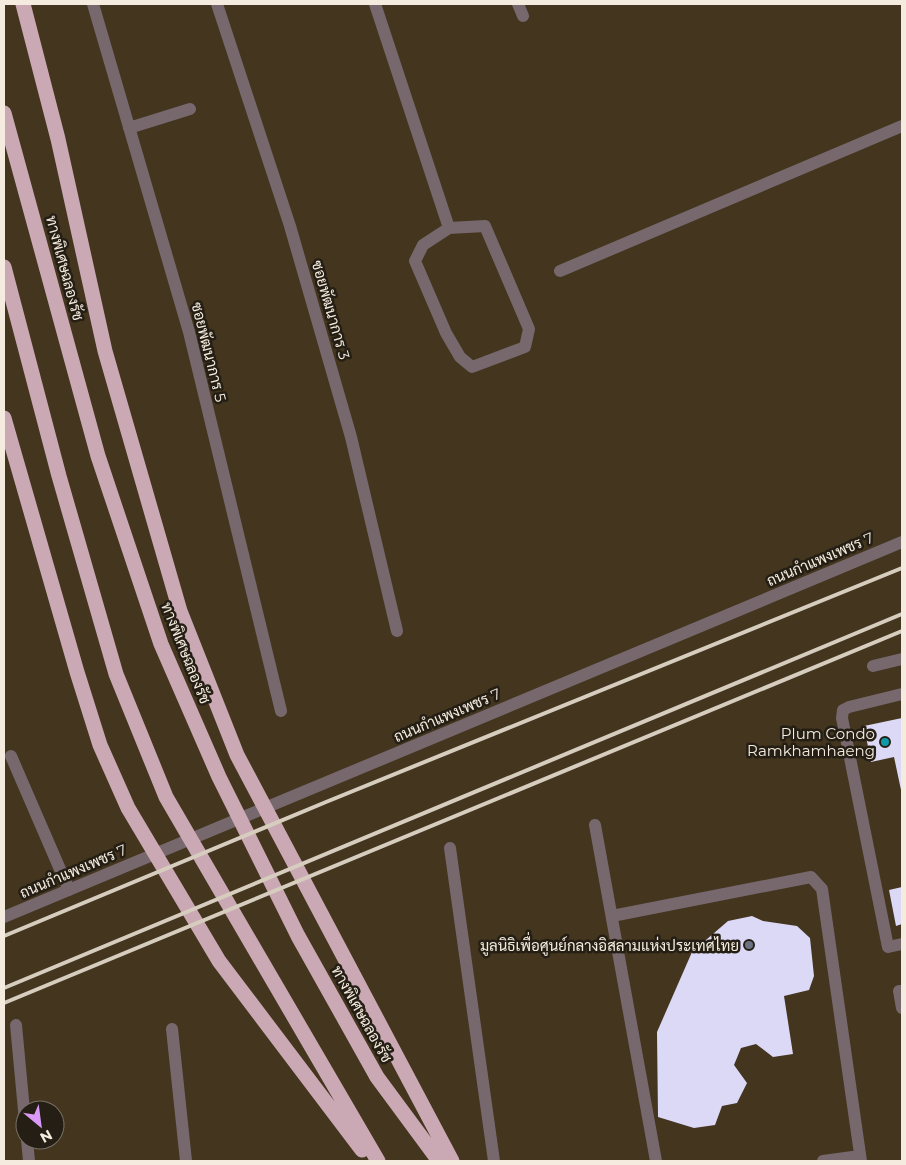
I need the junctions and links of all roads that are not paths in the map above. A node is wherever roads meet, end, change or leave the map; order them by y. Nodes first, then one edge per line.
1 (22, 4) edge
2 (92, 4) edge
3 (217, 4) edge
4 (375, 4) edge
5 (518, 4) edge
6 (523, 16) dead end
7 (190, 109) dead end
8 (4, 112) edge
9 (902, 126) edge
10 (128, 128) junction
11 (450, 228) junction
12 (4, 267) edge
13 (560, 271) dead end
14 (4, 418) edge
15 (902, 542) edge
16 (396, 631) dead end
17 (902, 659) edge
18 (873, 666) dead end
19 (902, 694) edge
20 (281, 711) dead end
21 (11, 756) dead end
22 (595, 825) dead end
23 (450, 848) dead end
24 (69, 890) junction
25 (612, 916) junction
26 (4, 917) edge
27 (902, 944) edge
28 (902, 991) edge
29 (902, 1008) edge
30 (16, 1025) dead end
31 (172, 1029) dead end
32 (23, 1100) edge
33 (860, 1158) edge
34 (186, 1161) edge
35 (371, 1161) edge
36 (378, 1161) edge
37 (439, 1161) edge
38 (452, 1161) edge
39 (494, 1161) edge
40 (656, 1161) edge
41 (823, 1161) edge

1 - 38 highway
2 - 10 street, ซอยพัฒนาการ 5
3 - 16 street, ซอยพัฒนาการ 3
4 - 11 street
5 - 6 street
7 - 10 street
8 - 37 highway, ทางพิเศษฉลองรัช
9 - 13 street
10 - 20 street, ซอยพัฒนาการ 5
11 - 11 street
12 - 36 highway
14 - 35 highway
15 - 24 street, ถนนกำแพงเพชร 7
17 - 18 street
19 - 27 street
21 - 24 street
22 - 25 street
23 - 39 street
24 - 26 street, ถนนกำแพงเพชร 7
25 - 33 street
25 - 40 street
28 - 29 street
30 - 32 street
31 - 34 street
33 - 41 street

